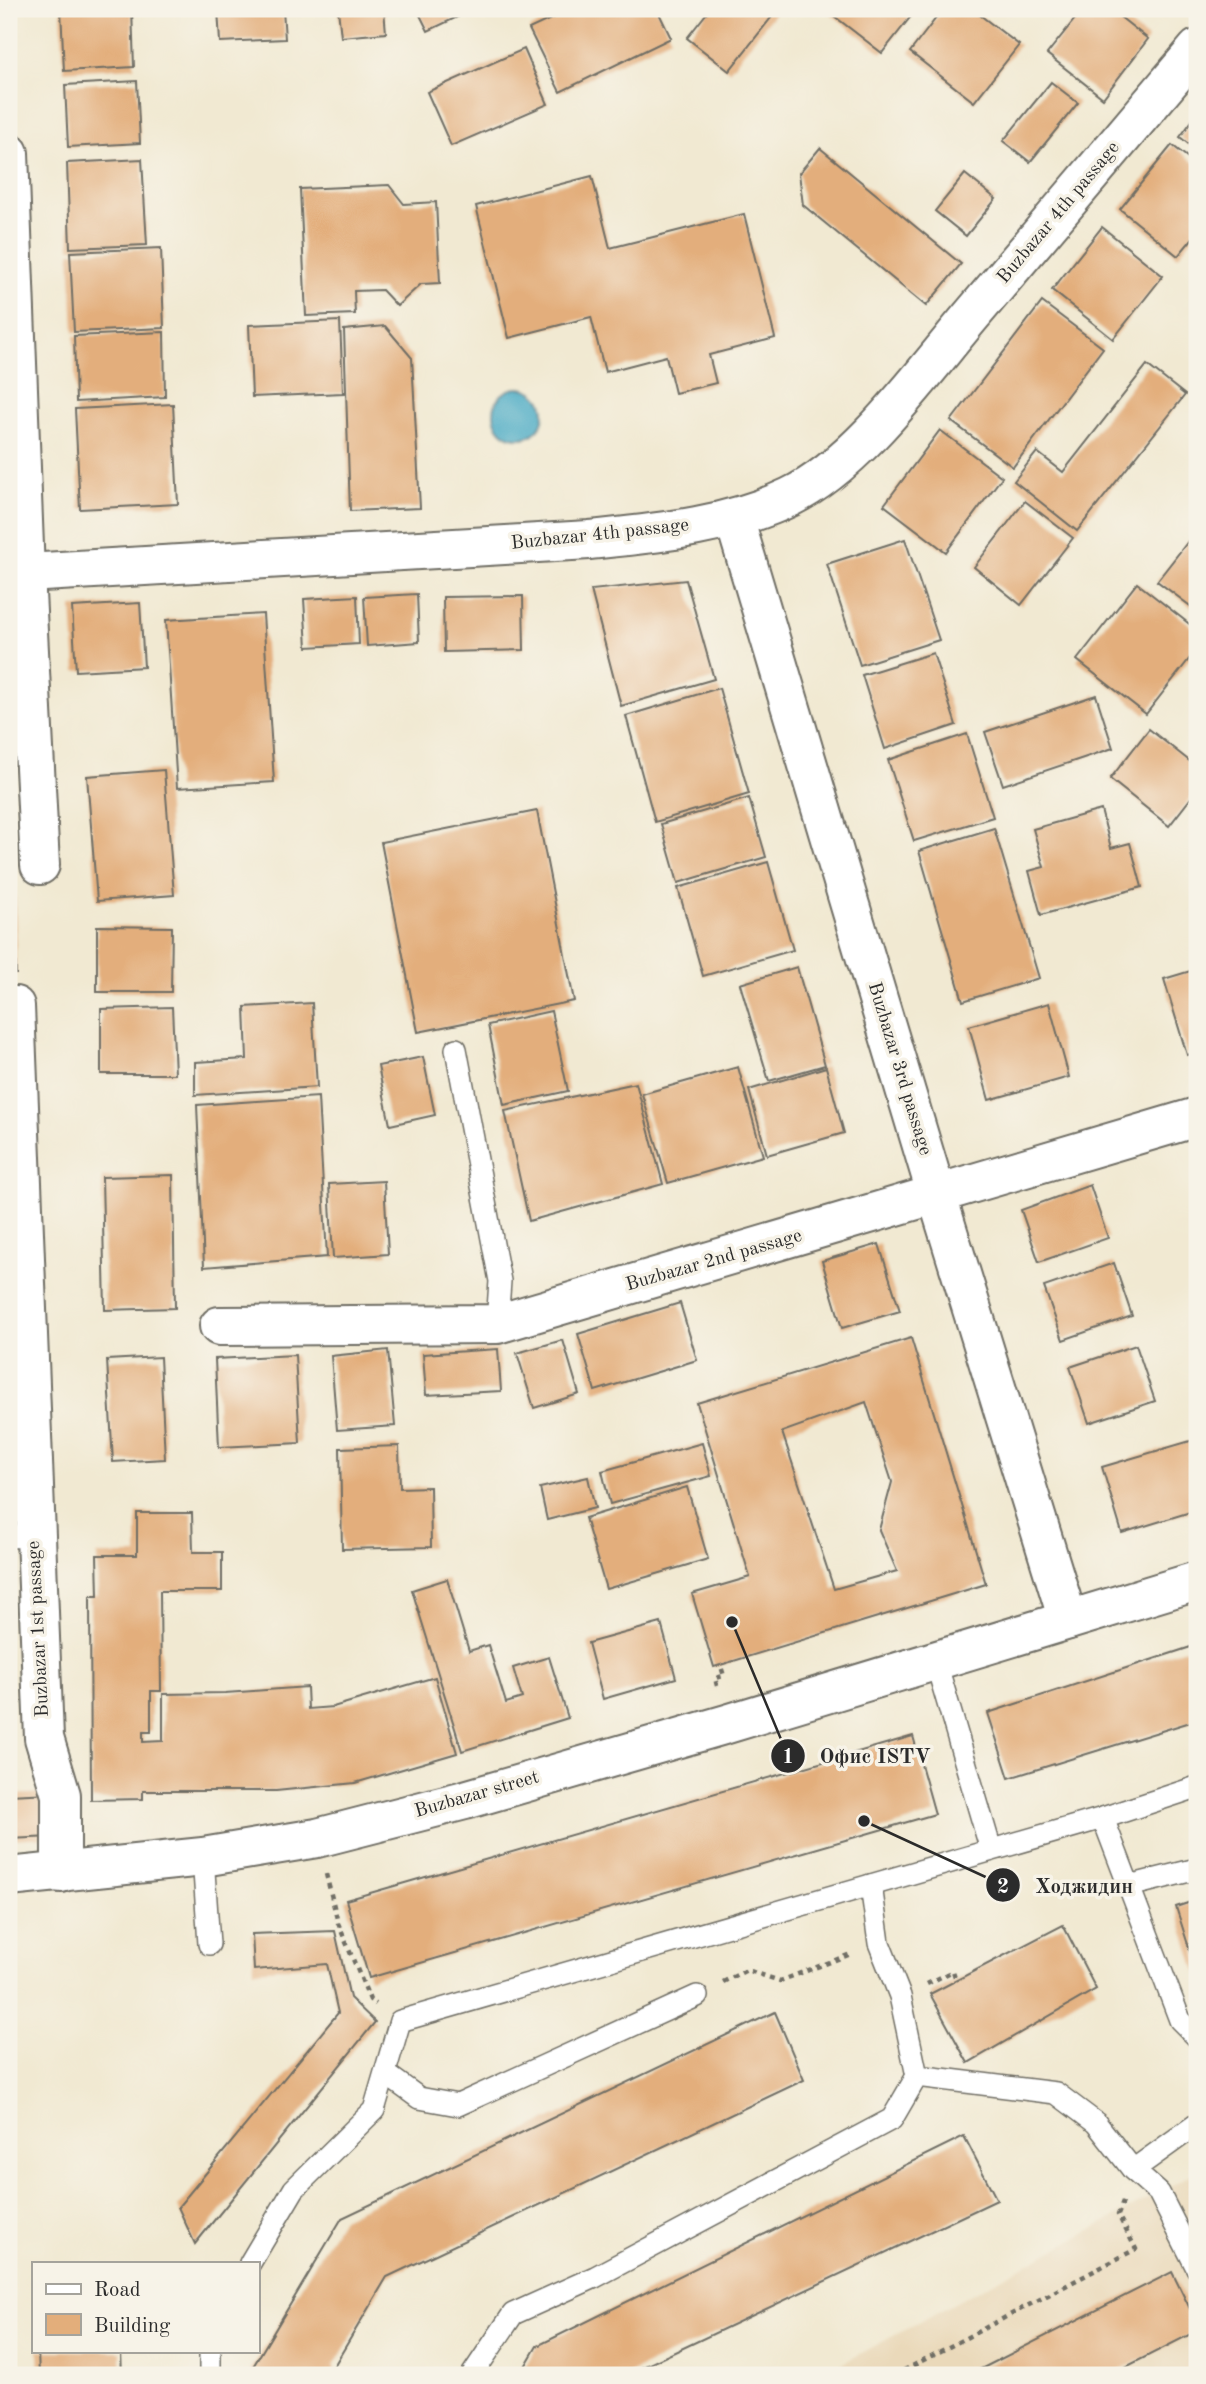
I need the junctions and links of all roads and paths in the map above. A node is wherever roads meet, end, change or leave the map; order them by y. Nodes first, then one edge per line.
1 (1197, 49) edge
2 (9, 153) edge
3 (734, 518) junction
4 (17, 574) edge
5 (40, 865) dead end
6 (15, 1006) dead end
7 (456, 1049) dead end
8 (1197, 1117) edge
9 (937, 1196) junction
10 (497, 1324) junction
11 (219, 1326) dead end
12 (22, 1536) edge
13 (1197, 1581) edge
14 (1068, 1619) junction
15 (935, 1660) junction
16 (721, 1666) dead end
17 (715, 1678) dead end
18 (1197, 1787) edge
19 (1103, 1818) junction
20 (317, 1839) junction
21 (991, 1850) junction
22 (203, 1857) junction
23 (1197, 1869) edge
24 (61, 1873) junction
25 (9, 1877) edge
26 (871, 1885) junction
27 (1129, 1886) junction
28 (879, 1943) junction
29 (209, 1944) dead end
30 (697, 1996) joint
31 (400, 2021) junction
32 (1197, 2037) edge
33 (386, 2074) junction
34 (918, 2076) junction
35 (1197, 2124) edge
36 (1133, 2169) junction
37 (251, 2262) edge
38 (1197, 2268) edge
39 (210, 2352) edge
40 (210, 2375) edge
41 (472, 2375) edge
42 (895, 2375) edge

1 - 3 street, Buzbazar 4th passage
2 - 4 street
3 - 4 street, Buzbazar 4th passage
3 - 9 street, Buzbazar 3rd passage
4 - 5 street
6 - 12 street, Buzbazar 1st passage
7 - 10 lane
8 - 9 street, Buzbazar 2nd passage
9 - 10 street, Buzbazar 2nd passage
9 - 14 street, Buzbazar 3rd passage
10 - 11 street, Buzbazar 2nd passage
12 - 24 street, Buzbazar 1st passage
13 - 14 street
14 - 15 street, Buzbazar street
15 - 20 street, Buzbazar street
15 - 21 lane
16 - 17 path
18 - 19 lane
19 - 21 lane
19 - 27 lane
20 - 22 street, Buzbazar street
20 - 31 path
21 - 26 lane
22 - 24 street, Buzbazar street
22 - 29 lane
23 - 27 lane
24 - 25 street, Buzbazar street
26 - 28 lane
26 - 31 lane
27 - 32 lane
28 - 30 path
28 - 34 lane
30 - 33 lane
31 - 33 lane
33 - 37 lane
34 - 36 lane
34 - 41 lane
35 - 36 lane
36 - 38 lane
36 - 42 path
39 - 40 lane

